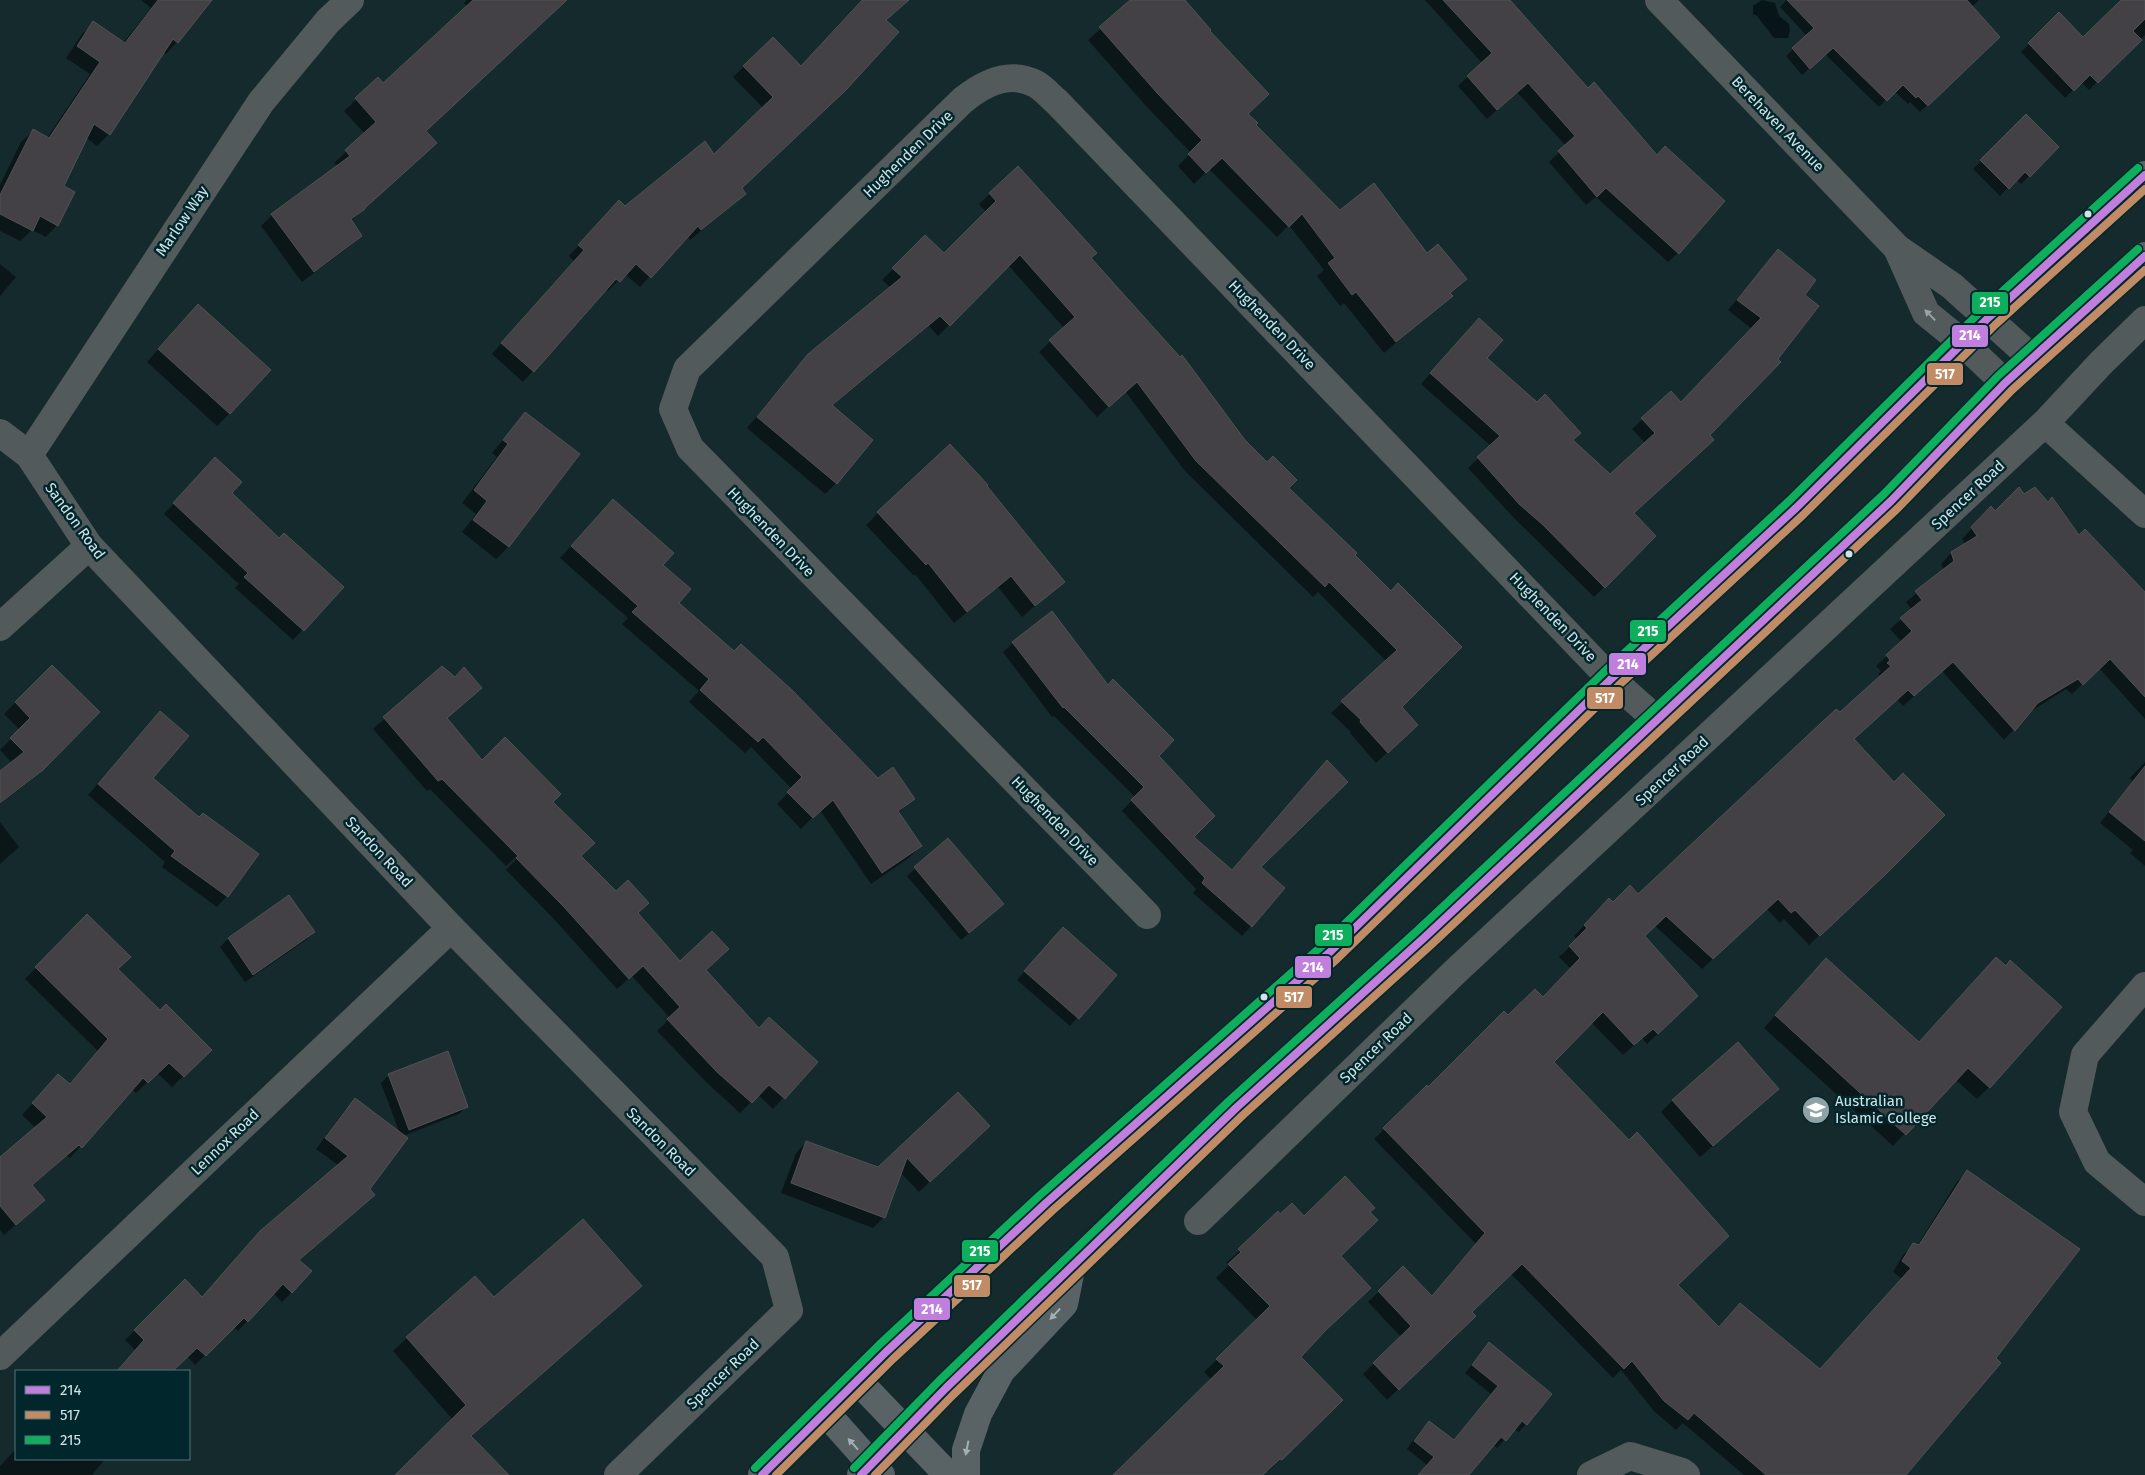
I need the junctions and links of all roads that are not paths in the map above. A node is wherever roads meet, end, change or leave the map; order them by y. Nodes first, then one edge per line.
1 (350, 0) edge
2 (1659, 0) edge
3 (2145, 175) edge
4 (1897, 248) junction
5 (2145, 256) edge
6 (1988, 318) junction
7 (2145, 320) edge
8 (1963, 343) junction
9 (2032, 358) junction
10 (2005, 384) junction
11 (2045, 423) junction
12 (0, 432) edge
13 (28, 455) junction
14 (2145, 514) edge
15 (89, 546) junction
16 (0, 627) edge
17 (1611, 678) junction
18 (1657, 720) junction
19 (1147, 915) dead end
20 (450, 928) junction
21 (2145, 986) edge
22 (2145, 1202) edge
23 (1198, 1221) dead end
24 (775, 1257) joint
25 (1071, 1270) junction
26 (0, 1356) edge
27 (858, 1380) junction
28 (825, 1412) junction
29 (904, 1431) junction
30 (871, 1472) edge
31 (618, 1475) edge
32 (762, 1475) edge
33 (948, 1475) edge
34 (966, 1475) edge
35 (1591, 1475) edge
36 (1686, 1475) edge

1 - 13 street, Marlow Way
2 - 4 street, Berehaven Avenue
3 - 6 main road
4 - 6 street, Berehaven Avenue
8 -> 4 street, Berehaven Avenue
5 - 9 main road
6 - 8 main road
6 - 9 street, Berehaven Avenue
7 - 11 street, Spencer Road
8 - 10 street, Berehaven Avenue
8 - 17 main road
9 - 10 main road
10 - 18 main road
11 - 14 street
11 - 23 street, Spencer Road
12 - 13 street, Sandon Road
13 - 15 street, Sandon Road
15 - 16 street
15 - 20 street, Sandon Road
17 - 18 street, Hughenden Drive
17 - 19 street, Hughenden Drive
17 - 27 main road
18 - 25 main road
20 - 24 street, Sandon Road
20 - 26 street, Lennox Road
21 - 22 street
24 - 31 street, Spencer Road
25 - 29 main road
25 -> 34 main road
27 - 28 main road
27 - 29 main road
30 -> 28 main road
28 - 32 main road
29 - 30 main road
29 - 33 main road
35 - 36 street

